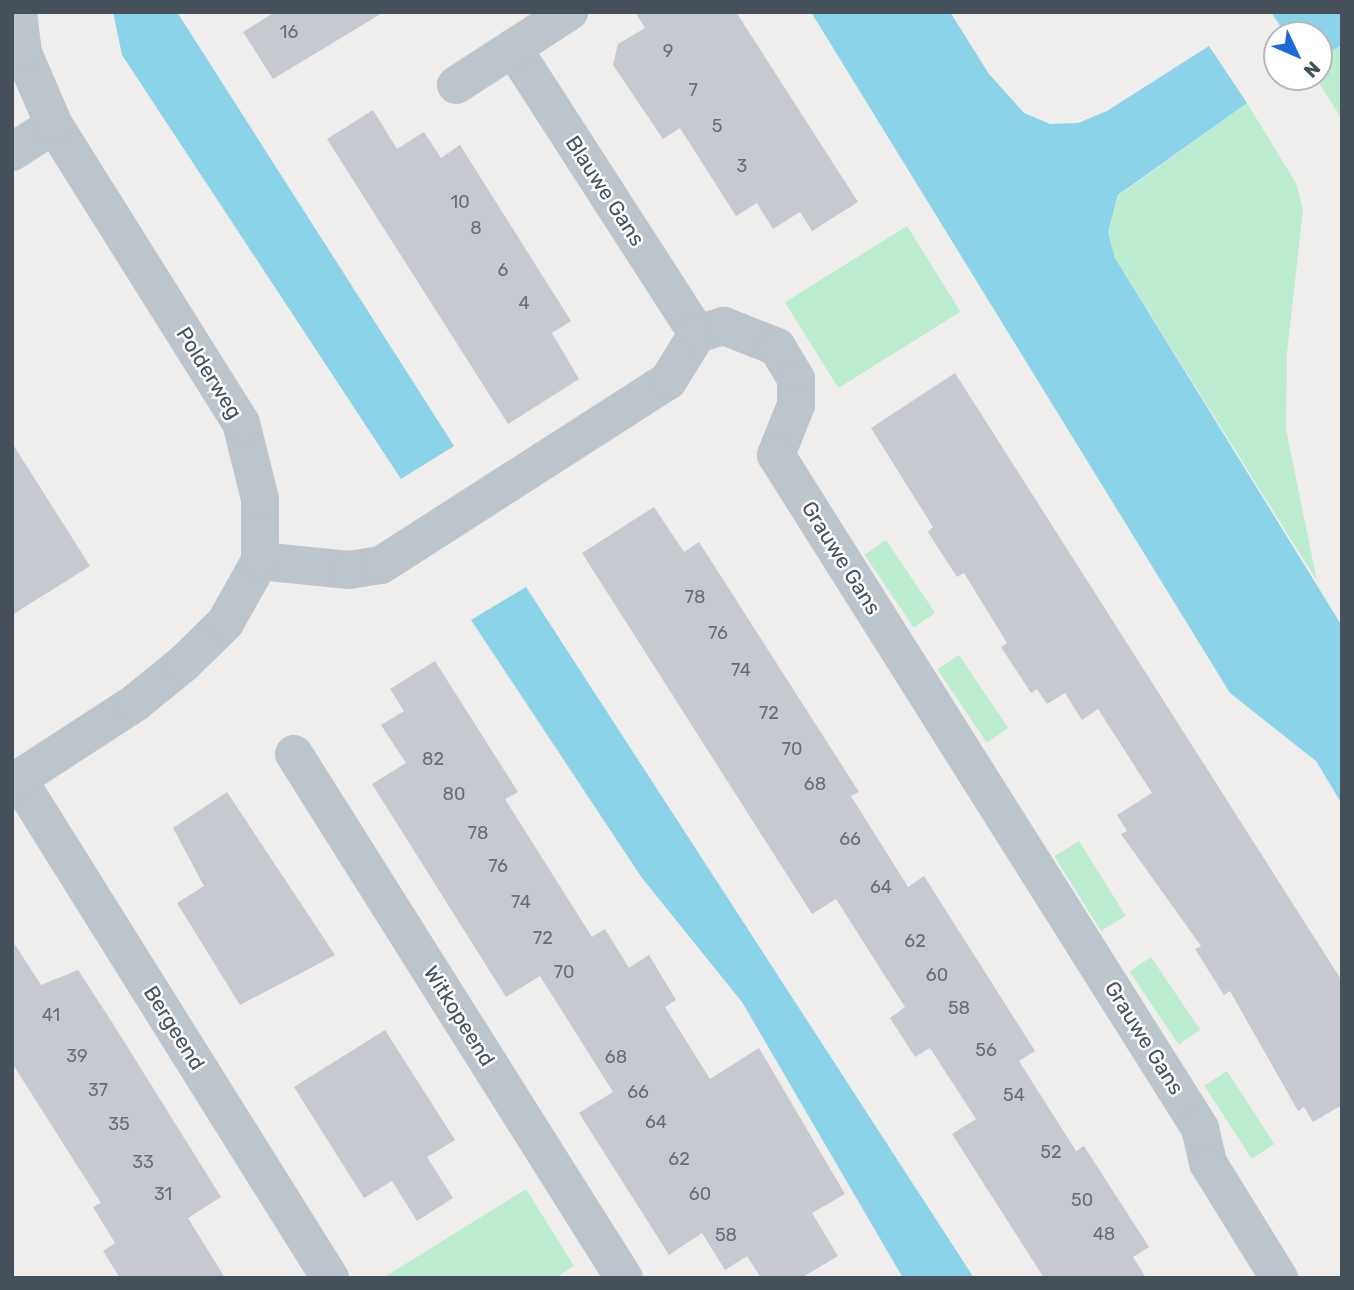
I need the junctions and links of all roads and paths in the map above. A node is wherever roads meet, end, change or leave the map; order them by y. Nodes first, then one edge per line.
1 (18, 12) edge
2 (569, 12) edge
3 (513, 48) junction
4 (456, 85) dead end
5 (54, 125) junction
6 (12, 152) edge
7 (697, 334) junction
8 (260, 561) junction
9 (294, 754) dead end
10 (15, 781) edge
11 (330, 1278) edge
12 (624, 1278) edge
13 (1279, 1278) edge

1 - 5 street, Polderweg
2 - 3 street
3 - 4 street
3 - 7 street, Blauwe Gans
5 - 6 street
5 - 8 street, Polderweg
7 - 8 street
7 - 13 street, Grauwe Gans
8 - 10 street, Polderweg
9 - 12 street, Witkopeend
10 - 11 street, Bergeend

